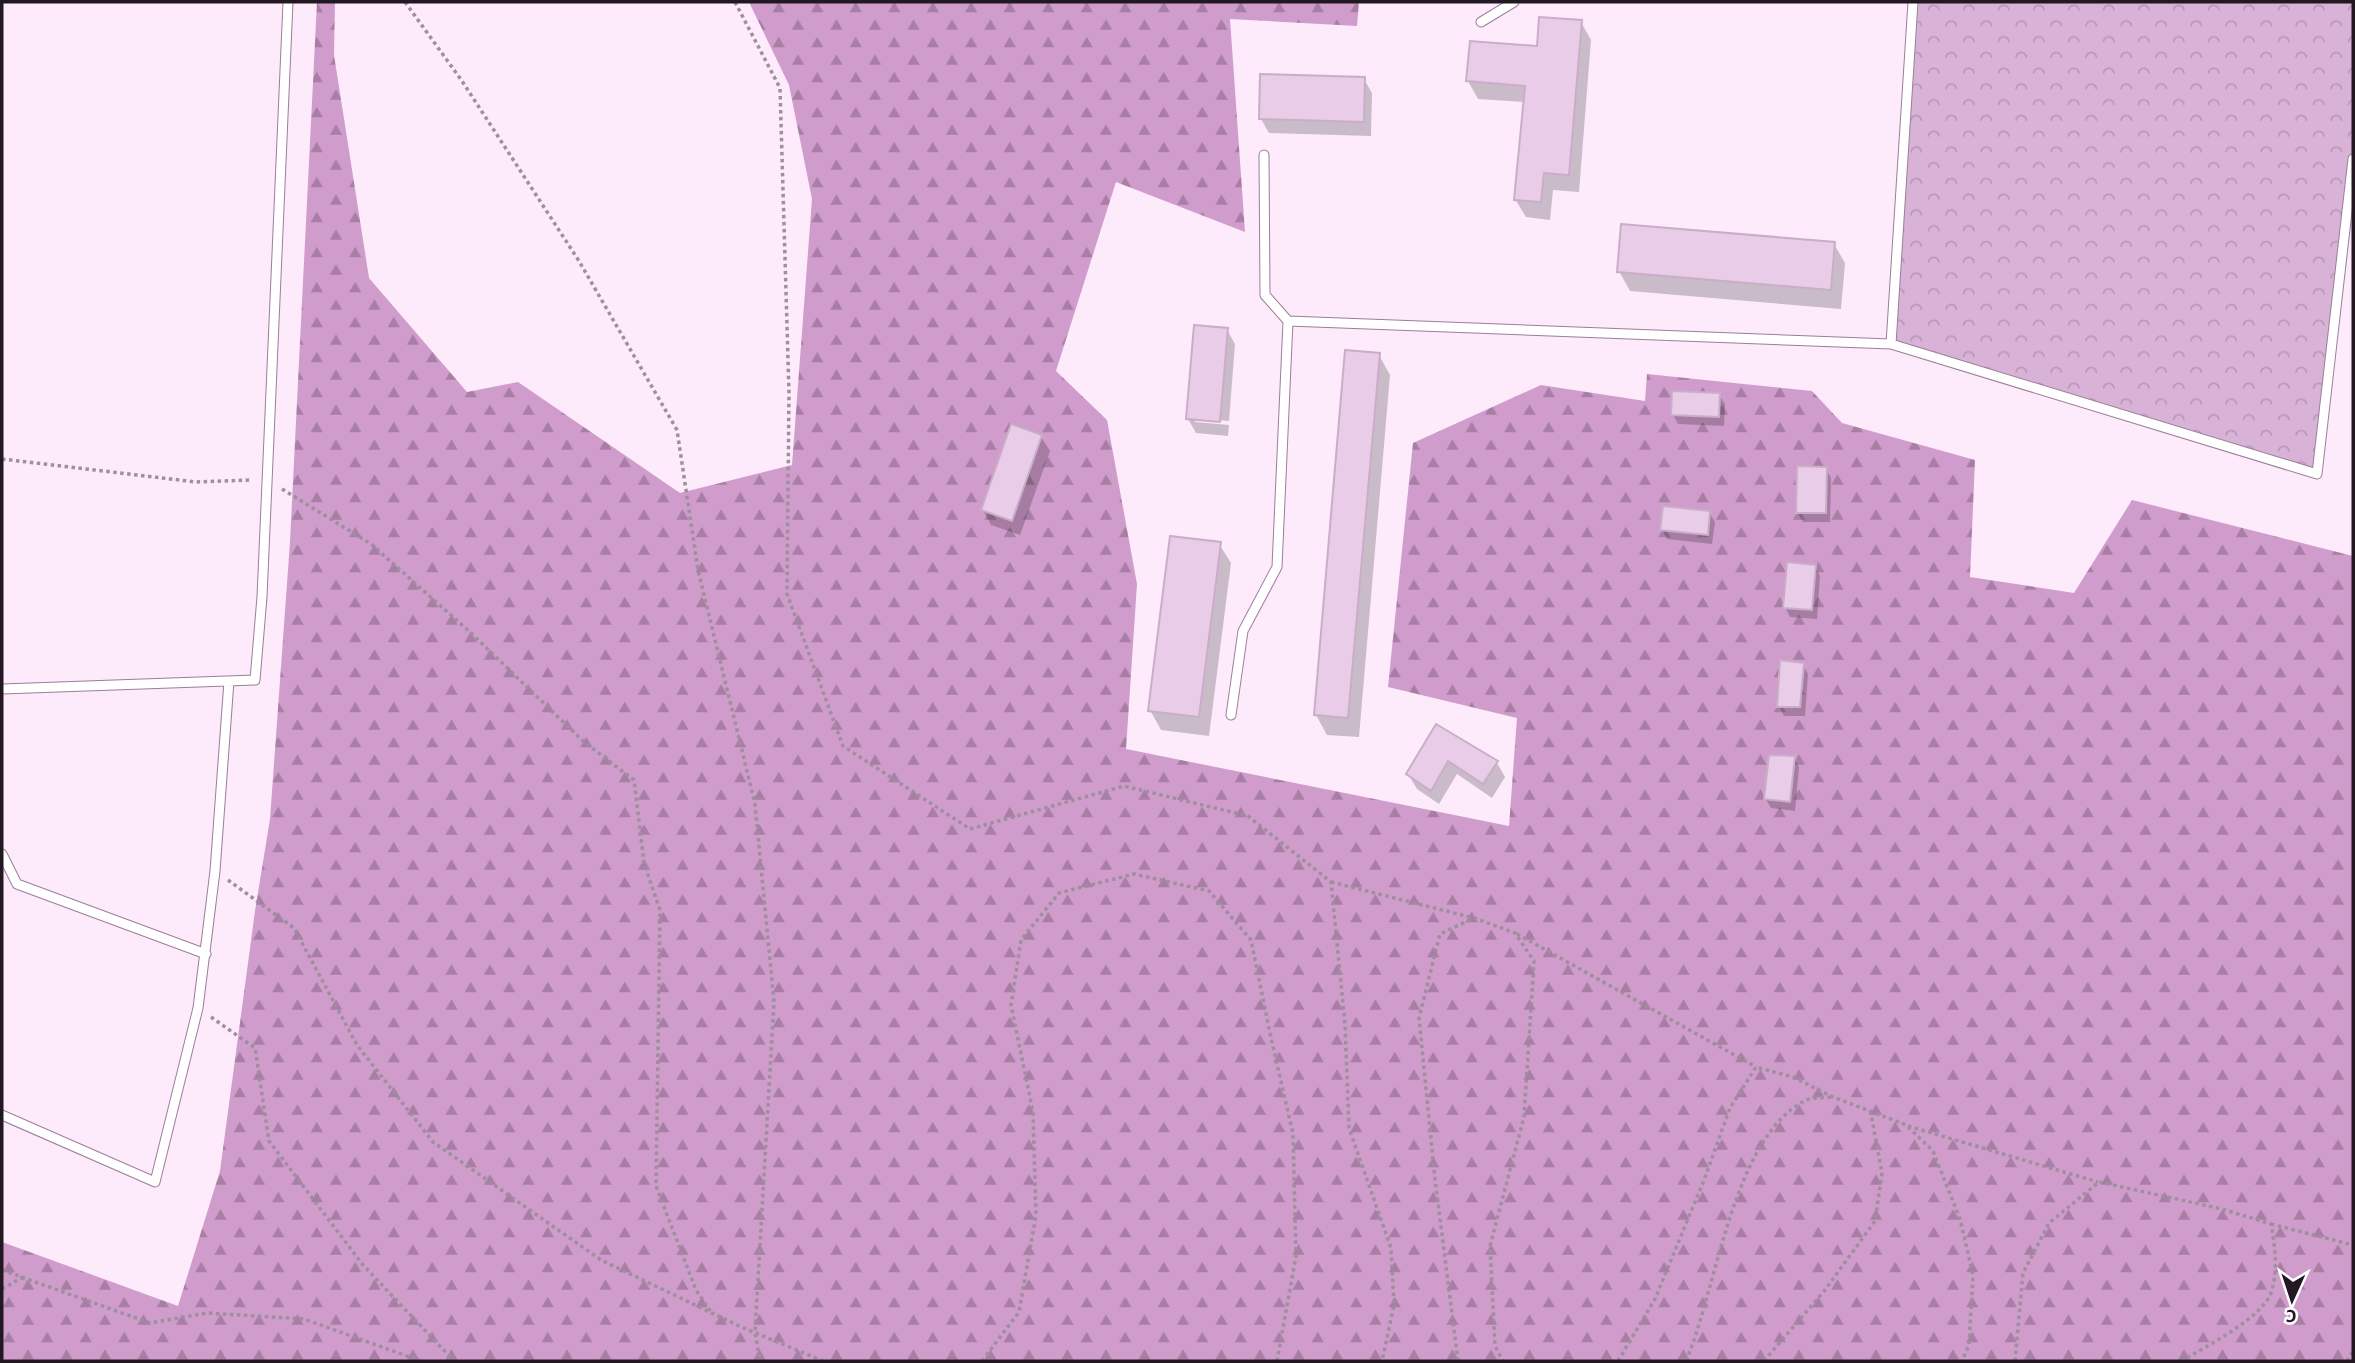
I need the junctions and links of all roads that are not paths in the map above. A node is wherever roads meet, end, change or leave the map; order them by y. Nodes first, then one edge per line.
1 (288, 2) edge
2 (1514, 2) edge
3 (1913, 2) edge
4 (1481, 22) dead end
5 (1264, 155) dead end
6 (2353, 159) edge
7 (1288, 321) junction
8 (1891, 344) junction
9 (229, 681) junction
10 (2, 689) edge
11 (1231, 715) dead end
12 (2, 854) edge
13 (206, 954) junction
14 (2, 1115) edge

1 - 9 lane
2 - 4 lane
3 - 8 lane
5 - 7 lane
6 - 8 lane
7 - 8 lane
7 - 11 lane
9 - 10 lane
9 - 13 lane
12 - 13 lane
13 - 14 lane

